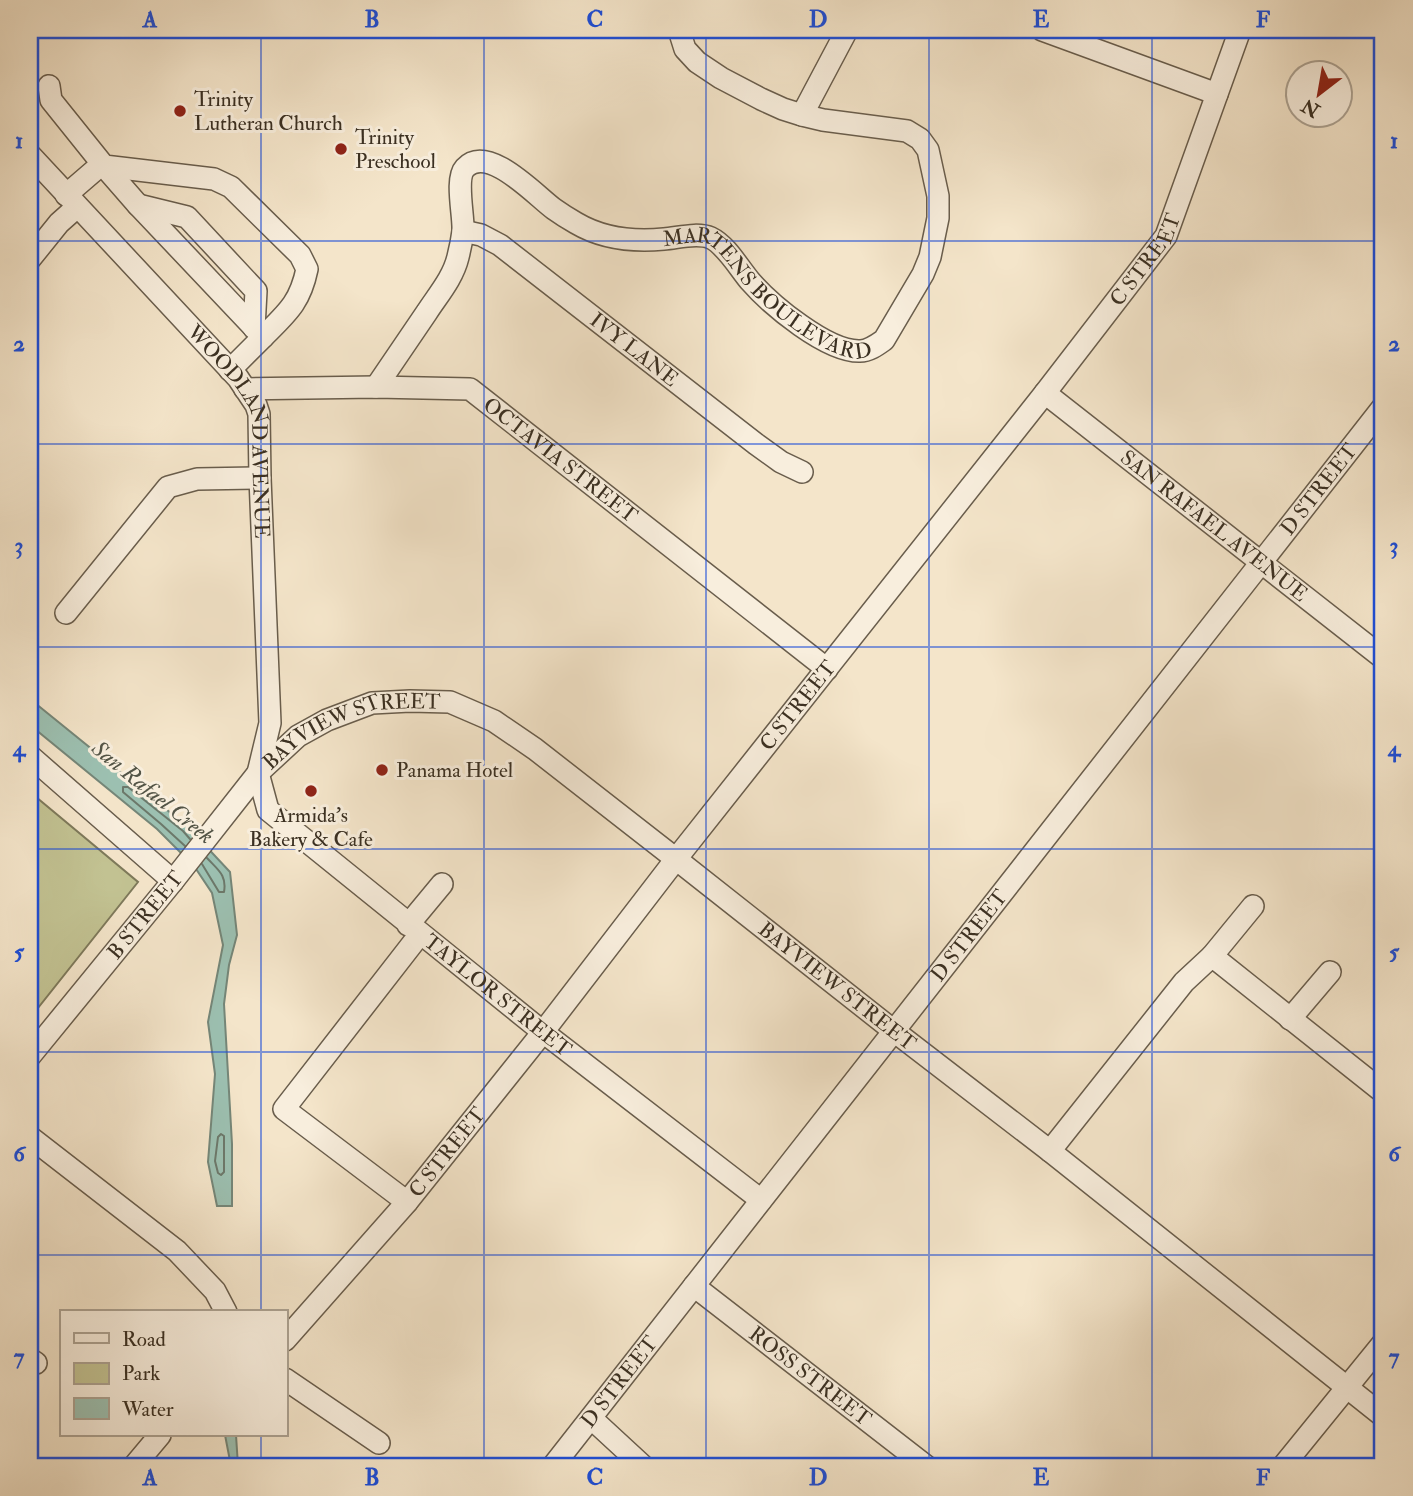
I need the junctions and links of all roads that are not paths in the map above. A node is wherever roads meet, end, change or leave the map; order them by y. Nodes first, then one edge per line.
1 (679, 30) edge
2 (847, 30) edge
3 (1042, 30) edge
4 (1240, 30) edge
5 (49, 86) dead end
6 (1217, 94) junction
7 (802, 115) junction
8 (30, 155) edge
9 (104, 166) junction
10 (71, 201) junction
11 (463, 231) junction
12 (30, 259) edge
13 (258, 332) junction
14 (230, 370) junction
15 (376, 387) junction
16 (245, 389) junction
17 (1045, 393) junction
18 (1383, 407) edge
19 (802, 472) dead end
20 (260, 478) junction
21 (1261, 563) junction
22 (66, 613) dead end
23 (1383, 659) edge
24 (827, 669) junction
25 (30, 756) edge
26 (258, 774) junction
27 (677, 859) junction
28 (173, 881) junction
29 (442, 884) dead end
30 (1253, 906) dead end
31 (414, 929) junction
32 (1212, 957) junction
33 (1330, 972) dead end
34 (1290, 1019) junction
35 (894, 1031) junction
36 (543, 1032) junction
37 (30, 1056) edge
38 (1383, 1092) edge
39 (30, 1137) edge
40 (1050, 1151) junction
41 (761, 1200) junction
42 (407, 1202) junction
43 (694, 1286) junction
44 (225, 1310) edge
45 (287, 1338) edge
46 (1383, 1343) edge
47 (287, 1380) edge
48 (1348, 1389) junction
49 (1383, 1416) edge
50 (591, 1418) junction
51 (159, 1436) edge
52 (379, 1443) dead end
53 (134, 1466) edge
54 (554, 1466) edge
55 (643, 1466) edge
56 (926, 1466) edge
57 (1283, 1466) edge

1 - 7 street, MARTENS BOULEVARD
2 - 7 street
3 - 6 street
4 - 6 street, C STREET
5 - 9 street
6 - 17 street, C STREET
7 - 11 street, MARTENS BOULEVARD
8 - 10 street, WOODLAND AVENUE
9 - 10 street
9 - 13 street
9 - 13 street
10 - 12 street
10 - 14 street, WOODLAND AVENUE
11 - 15 street, MARTENS BOULEVARD
11 - 19 street, IVY LANE
13 - 14 street
14 - 16 street, WOODLAND AVENUE
15 - 16 street, OCTAVIA STREET
15 - 24 street, OCTAVIA STREET
16 - 20 street, WOODLAND AVENUE
17 - 21 street, SAN RAFAEL AVENUE
17 - 24 street, C STREET
18 - 21 street, D STREET
20 - 22 street
20 - 26 street, WOODLAND AVENUE
21 - 23 street, SAN RAFAEL AVENUE
21 - 35 street, D STREET
24 - 27 street, C STREET
25 - 28 street
26 - 27 street, BAYVIEW STREET
26 - 28 street, B STREET
26 - 31 street, TAYLOR STREET
27 - 35 street, BAYVIEW STREET
27 - 36 street, C STREET
28 - 37 street, B STREET
29 - 31 street
30 - 32 street
31 - 36 street, TAYLOR STREET
31 - 42 street
32 - 34 street
32 - 40 street
33 - 34 street
34 - 38 street
35 - 40 street, BAYVIEW STREET
35 - 41 street, D STREET
36 - 41 street, TAYLOR STREET
36 - 42 street, C STREET
39 - 44 street
40 - 48 street, BAYVIEW STREET
41 - 43 street, D STREET
42 - 45 street, C STREET
43 - 50 street, D STREET
43 - 56 street, ROSS STREET
46 - 48 street
47 - 52 street
48 - 49 street, BAYVIEW STREET
48 - 57 street
50 - 54 street, D STREET
50 - 55 street
51 - 53 street

